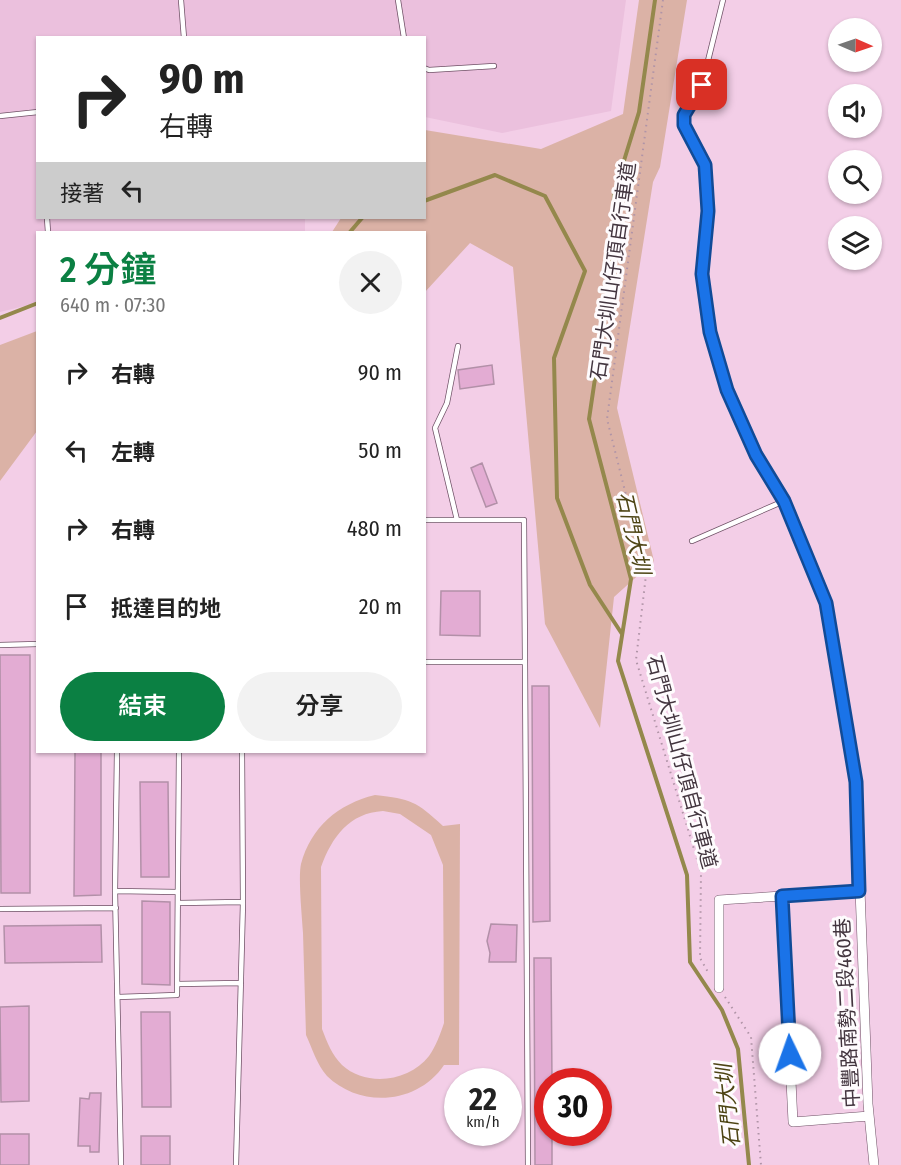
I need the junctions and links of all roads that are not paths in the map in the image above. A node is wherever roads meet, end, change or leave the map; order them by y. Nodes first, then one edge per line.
1 (181, 0) edge
2 (398, 0) edge
3 (723, 0) edge
4 (184, 36) edge
5 (404, 36) edge
6 (494, 66) dead end
7 (426, 69) edge
8 (36, 112) edge
9 (0, 116) edge
10 (458, 346) dead end
11 (784, 501) junction
12 (426, 520) edge
13 (457, 520) junction
14 (692, 541) dead end
15 (832, 638) joint
16 (36, 644) edge
17 (0, 645) edge
18 (426, 662) edge
19 (525, 662) junction
20 (117, 753) edge
21 (179, 753) edge
22 (242, 753) edge
23 (115, 891) junction
24 (859, 891) junction
25 (178, 892) junction
26 (782, 896) junction
27 (243, 902) junction
28 (178, 903) junction
29 (116, 908) junction
30 (0, 909) edge
31 (241, 983) junction
32 (177, 984) junction
33 (719, 988) road end
34 (118, 997) junction
35 (869, 1116) junction
36 (121, 1165) edge
37 (236, 1165) edge
38 (528, 1165) edge
39 (874, 1165) edge

1 - 4 lane
2 - 5 lane
3 - 11 lane, 中豐路南勢二段460巷
6 - 7 lane
8 - 9 lane
10 - 13 lane
11 - 14 lane
11 - 15 lane, 中豐路南勢二段460巷
12 - 13 lane
13 - 19 lane
15 - 24 street, 中豐路南勢二段460巷
16 - 17 lane
18 - 19 lane
19 - 38 lane
20 - 23 lane
21 - 25 lane
22 - 27 lane
23 - 25 lane
23 - 29 lane
24 - 26 street
24 - 35 street, 中豐路南勢二段460巷
25 - 28 lane
26 - 33 street
26 - 35 street
27 - 28 lane
27 - 31 lane
28 - 32 lane
29 - 30 lane
29 - 34 lane
31 - 32 lane
31 - 37 lane
32 - 34 lane
34 - 36 lane
35 - 39 street, 中豐路南勢二段460巷

